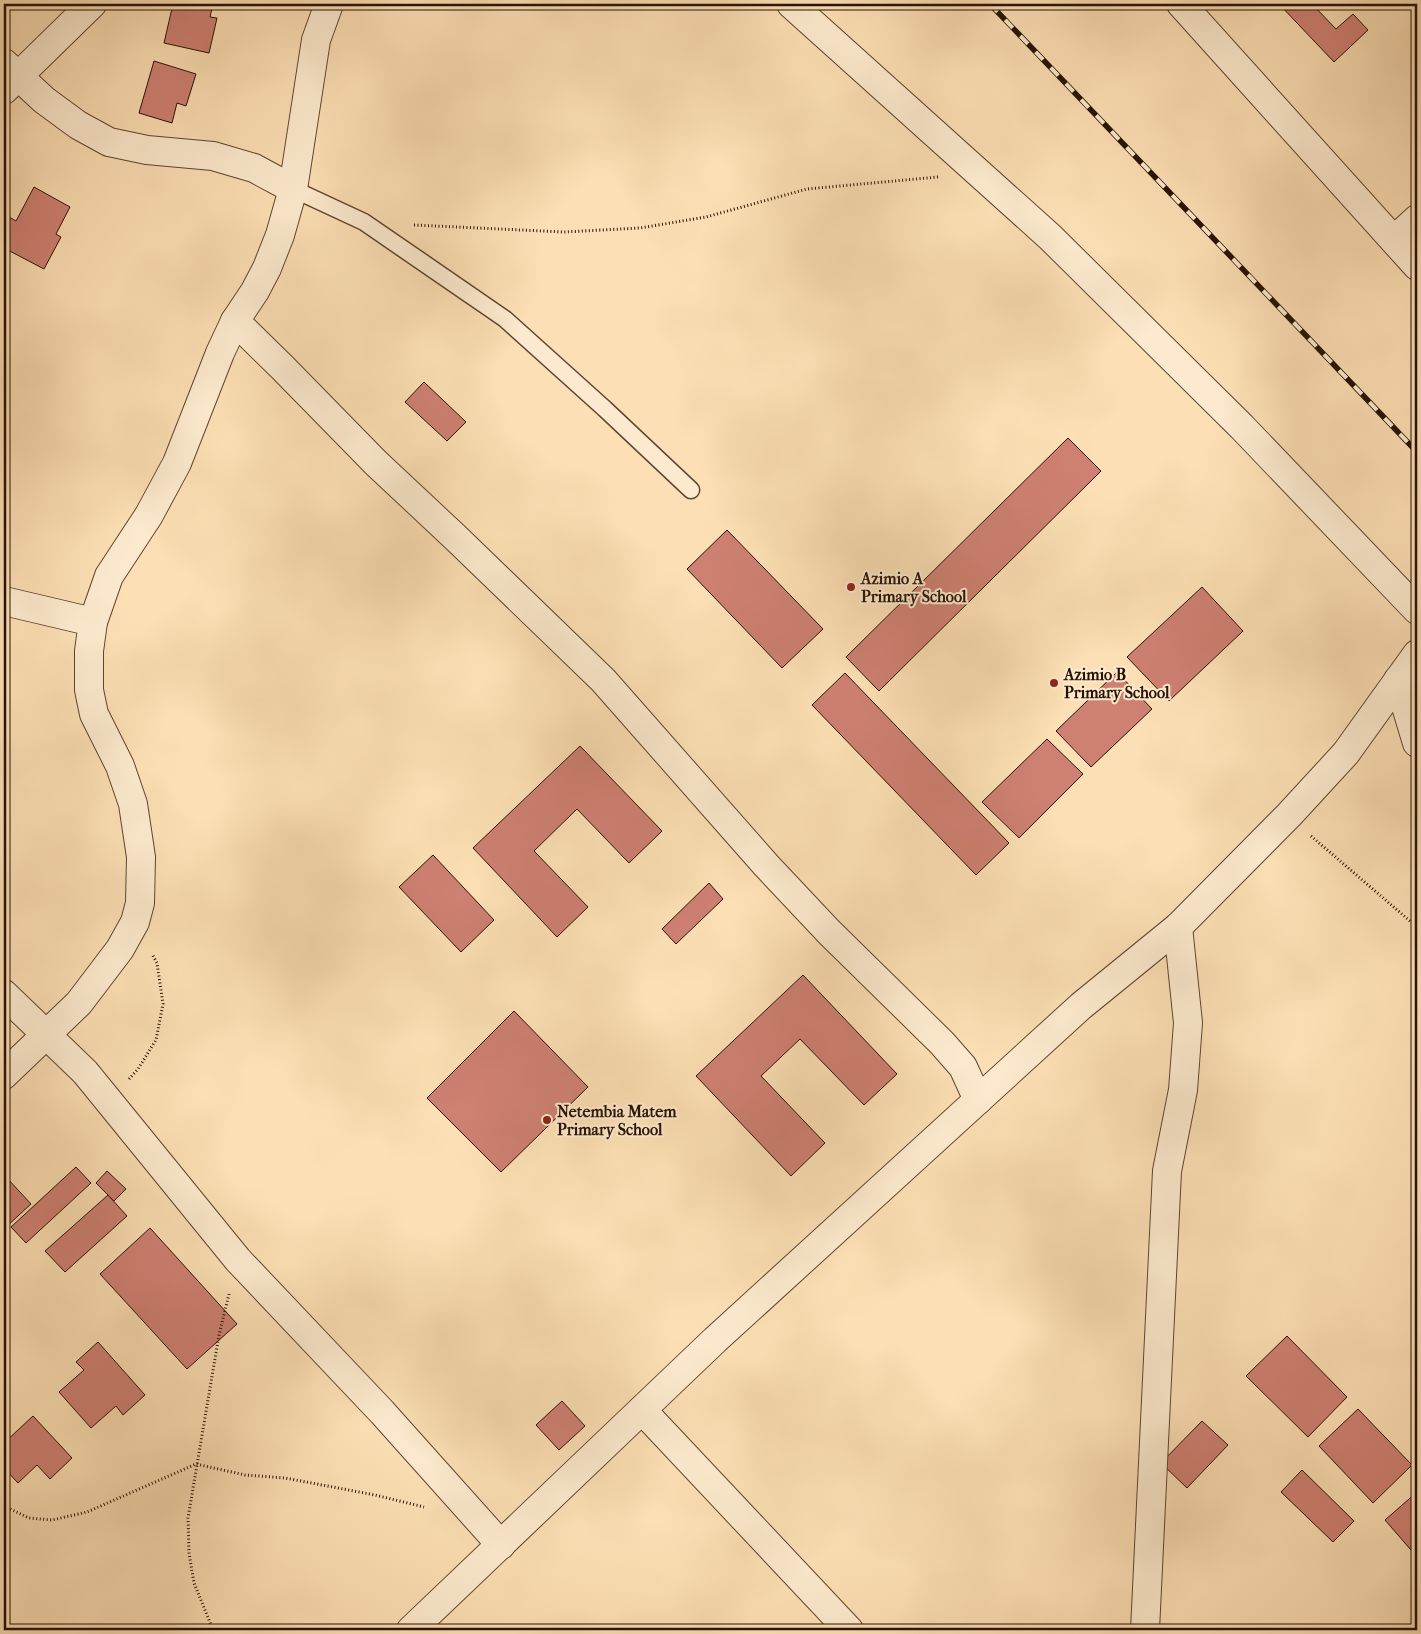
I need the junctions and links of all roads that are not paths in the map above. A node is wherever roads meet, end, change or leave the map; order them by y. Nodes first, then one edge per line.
1 (92, 4) edge
2 (329, 4) edge
3 (792, 4) edge
4 (1181, 4) edge
5 (8, 76) edge
6 (293, 189) junction
7 (1417, 219) edge
8 (1394, 240) junction
9 (1417, 266) edge
10 (235, 321) junction
11 (691, 490) dead end
12 (4, 601) edge
13 (1417, 610) edge
14 (93, 622) junction
15 (1417, 654) edge
16 (1398, 680) junction
17 (1417, 743) edge
18 (1178, 927) junction
19 (4, 994) edge
20 (46, 1034) junction
21 (4, 1075) edge
22 (978, 1100) junction
23 (642, 1410) junction
24 (501, 1545) junction
25 (411, 1630) edge
26 (849, 1630) edge
27 (1145, 1630) edge

1 - 5 street
2 - 6 street
3 - 13 street
4 - 8 street
5 - 6 street
6 - 10 street
6 - 11 lane
7 - 8 street
8 - 9 street
10 - 14 street
10 - 22 street
12 - 14 street
14 - 20 street
15 - 16 street
16 - 17 street
16 - 18 street
18 - 22 street
18 - 27 street
19 - 20 street
20 - 21 street
20 - 24 street
22 - 23 street
23 - 24 street
23 - 26 street
24 - 25 street

